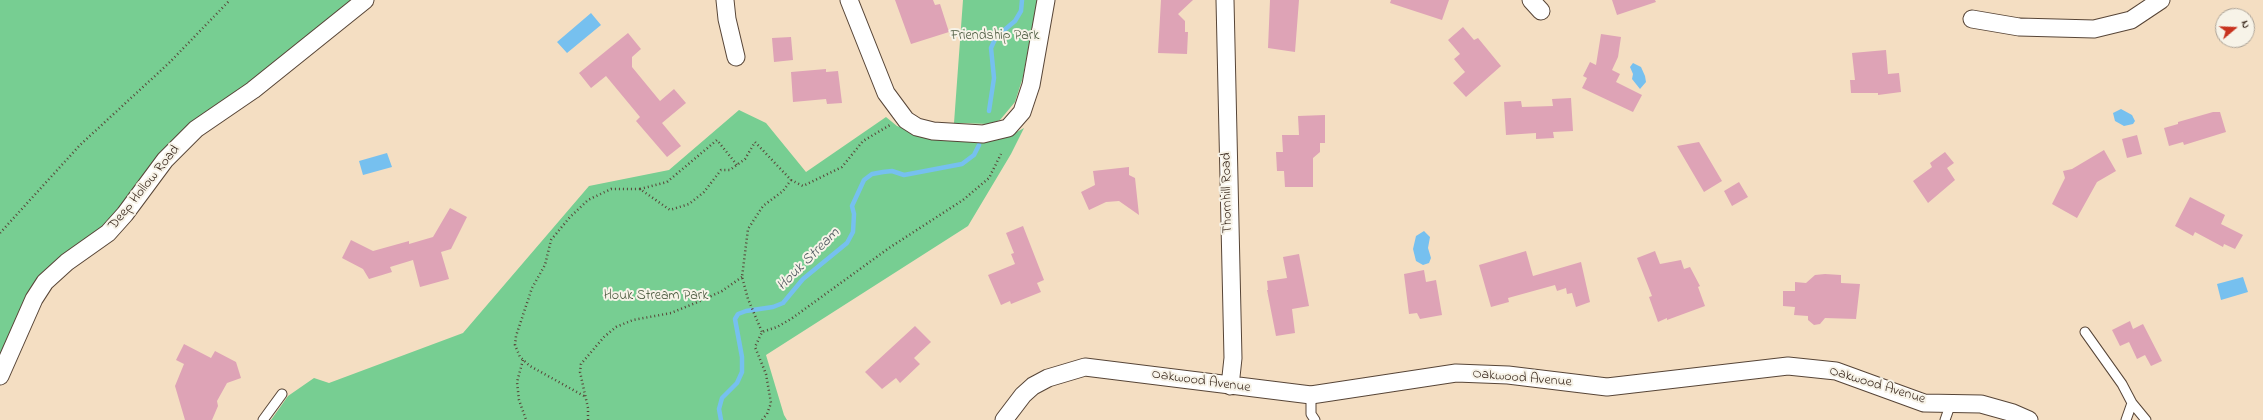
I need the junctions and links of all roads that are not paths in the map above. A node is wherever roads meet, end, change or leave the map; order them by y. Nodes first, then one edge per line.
1 (365, 0) edge
2 (725, 0) edge
3 (849, 0) edge
4 (1046, 0) edge
5 (1225, 0) edge
6 (2162, 0) edge
7 (1972, 19) dead end
8 (736, 57) dead end
9 (2085, 332) dead end
10 (0, 376) edge
11 (1230, 386) junction
12 (282, 394) dead end
13 (1311, 395) junction
14 (1951, 403) junction
15 (2132, 403) junction
16 (263, 420) edge
17 (1004, 420) edge
18 (1315, 420) edge
19 (1945, 420) edge
20 (2029, 420) edge
21 (2126, 420) edge
22 (2146, 420) edge

1 - 10 street, Deep Hollow Road
2 - 8 street
3 - 4 street
5 - 11 street, Thornhill Road
6 - 7 street
9 - 15 lane
11 - 13 street, Oakwood Avenue
11 - 17 street, Oakwood Avenue
12 - 16 lane
13 - 14 street, Oakwood Avenue
13 - 18 lane
14 - 19 lane
14 - 20 street, Oakwood Avenue
15 - 21 lane
15 - 22 lane

